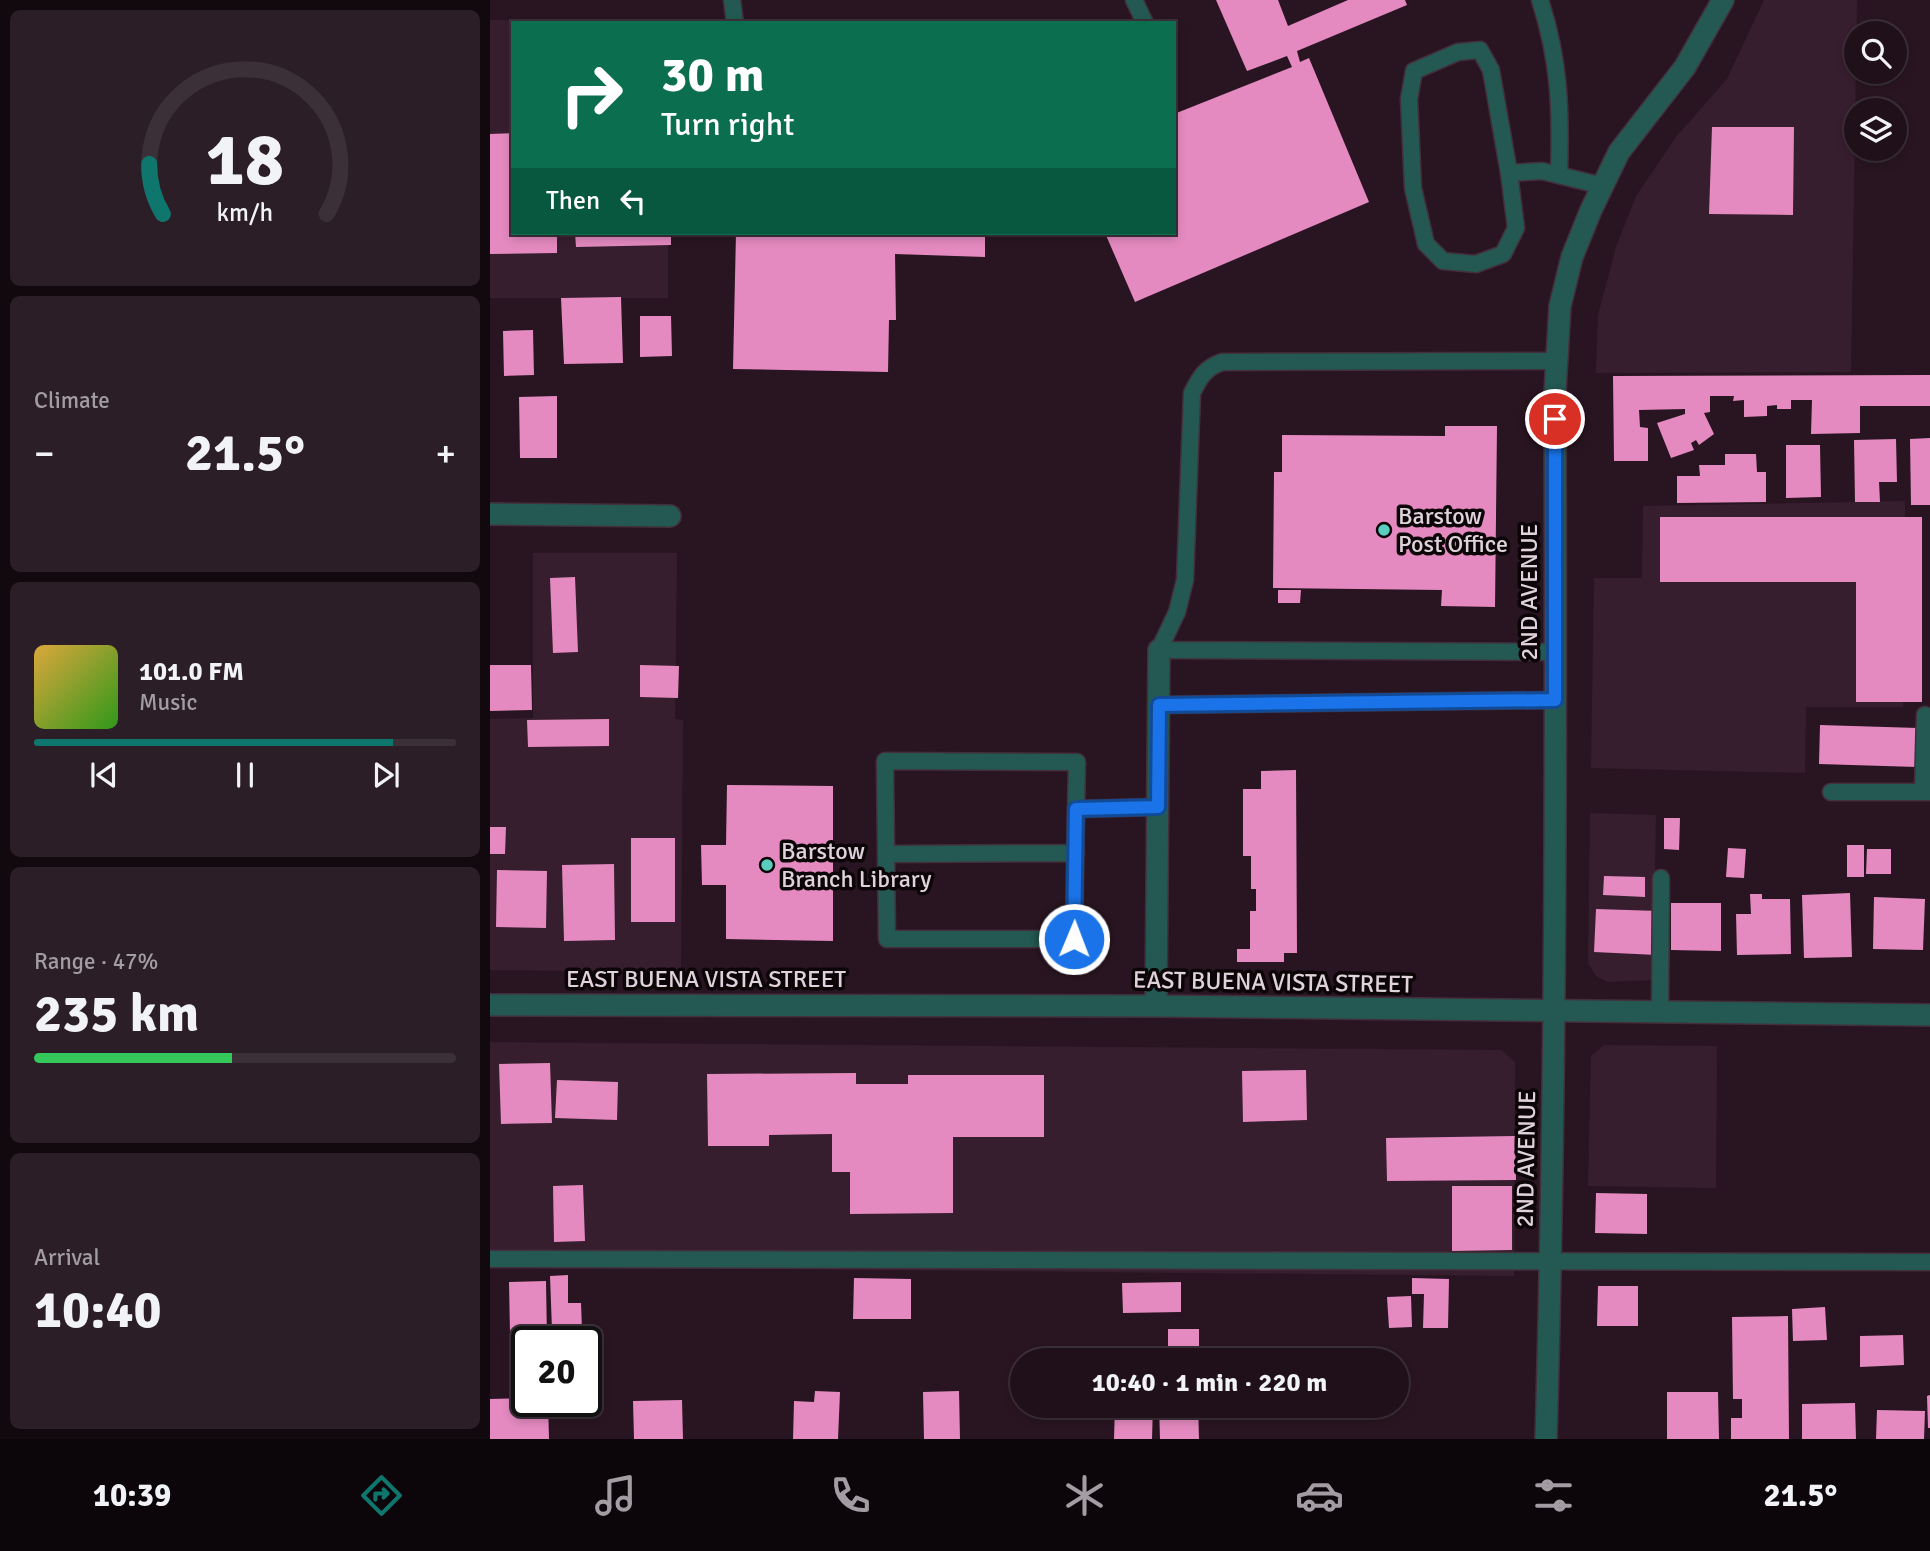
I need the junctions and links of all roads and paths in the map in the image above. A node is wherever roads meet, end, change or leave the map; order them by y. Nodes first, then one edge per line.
1 (732, 0) edge
2 (1134, 0) edge
3 (1540, 0) edge
4 (1723, 0) edge
5 (735, 21) edge
6 (1144, 21) edge
7 (1509, 173) junction
8 (1559, 175) junction
9 (1603, 186) junction
10 (1556, 361) junction
11 (490, 514) edge
12 (670, 516) dead end
13 (1159, 650) junction
14 (1555, 652) junction
15 (1555, 700) junction
16 (1159, 705) junction
17 (1925, 715) dead end
18 (1832, 792) dead end
19 (1926, 792) edge
20 (1158, 807) junction
21 (1076, 809) junction
22 (1076, 853) junction
23 (886, 854) junction
24 (1661, 878) dead end
25 (490, 1005) edge
26 (1156, 1006) junction
27 (1554, 1012) junction
28 (1660, 1013) junction
29 (1930, 1014) edge
30 (490, 1259) edge
31 (1551, 1262) junction
32 (1930, 1262) edge
33 (1546, 1439) edge

1 - 5 lane
2 - 6 lane
3 - 8 lane
4 - 9 street, 2ND AVENUE
7 - 7 lane
7 - 8 lane
8 - 9 lane
9 - 10 street, 2ND AVENUE
10 - 13 lane
10 - 14 street, 2ND AVENUE
11 - 12 street
13 - 14 lane
13 - 16 street
14 - 15 street, 2ND AVENUE
15 - 16 lane
15 - 27 street, 2ND AVENUE
16 - 20 street
17 - 19 lane
18 - 19 lane
20 - 21 lane
20 - 26 street
21 - 22 lane
21 - 23 lane
22 - 23 lane
22 - 23 lane
24 - 28 lane
25 - 26 street, EAST BUENA VISTA STREET
26 - 27 street, EAST BUENA VISTA STREET
27 - 28 street, EAST BUENA VISTA STREET
27 - 31 street, 2ND AVENUE
28 - 29 street, EAST BUENA VISTA STREET
30 - 31 lane
31 - 32 lane
31 - 33 street, 2ND AVENUE

